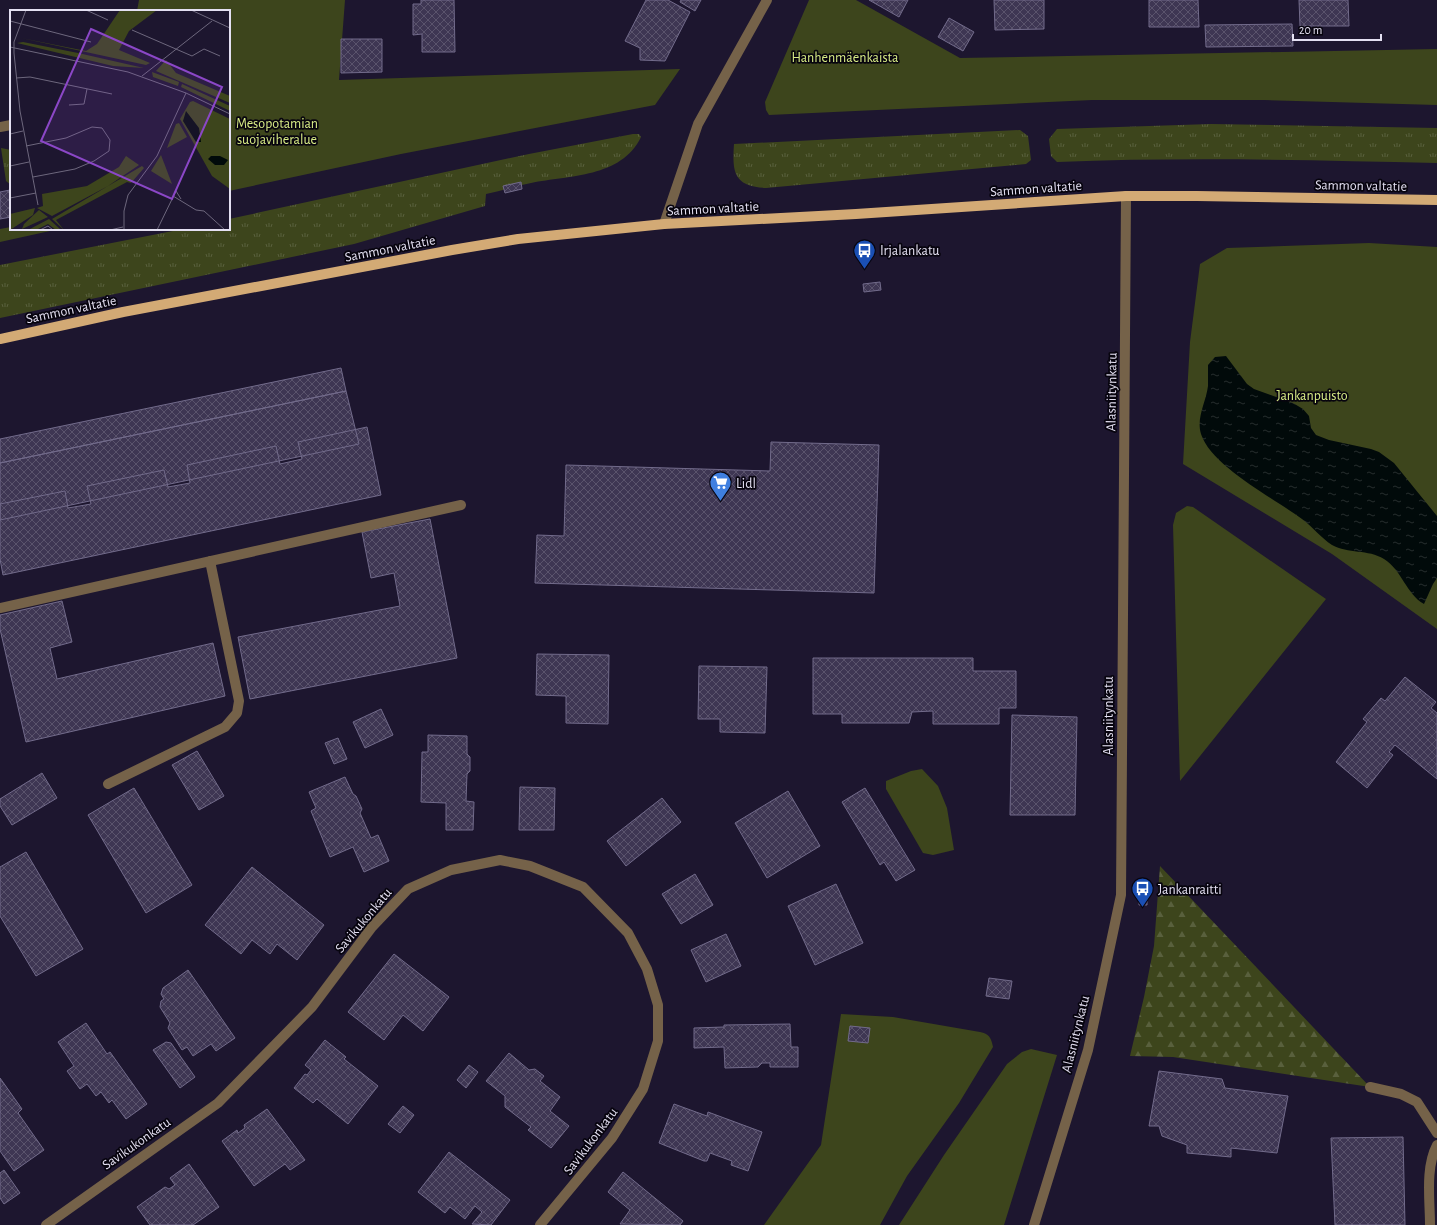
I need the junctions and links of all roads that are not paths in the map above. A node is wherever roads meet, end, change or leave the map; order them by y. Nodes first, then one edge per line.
1 (767, 0) edge
2 (10, 125) edge
3 (0, 127) edge
4 (1126, 196) junction
5 (1437, 200) edge
6 (664, 224) junction
7 (0, 339) edge
8 (461, 505) dead end
9 (210, 561) junction
10 (0, 608) edge
11 (108, 784) dead end
12 (1370, 1087) dead end
13 (1437, 1133) edge
14 (1437, 1146) edge
15 (1434, 1193) edge
16 (46, 1225) edge
17 (540, 1225) edge
18 (1034, 1225) edge
19 (1430, 1225) edge

1 - 6 street
2 - 3 street
4 - 5 main road, Sammon valtatie
4 - 6 main road, Sammon valtatie
4 - 18 street, Alasniitynkatu
6 - 7 main road, Sammon valtatie
8 - 9 street
9 - 10 street
9 - 11 street
12 - 13 street
14 - 15 street
15 - 19 street
16 - 17 street, Savikukonkatu

